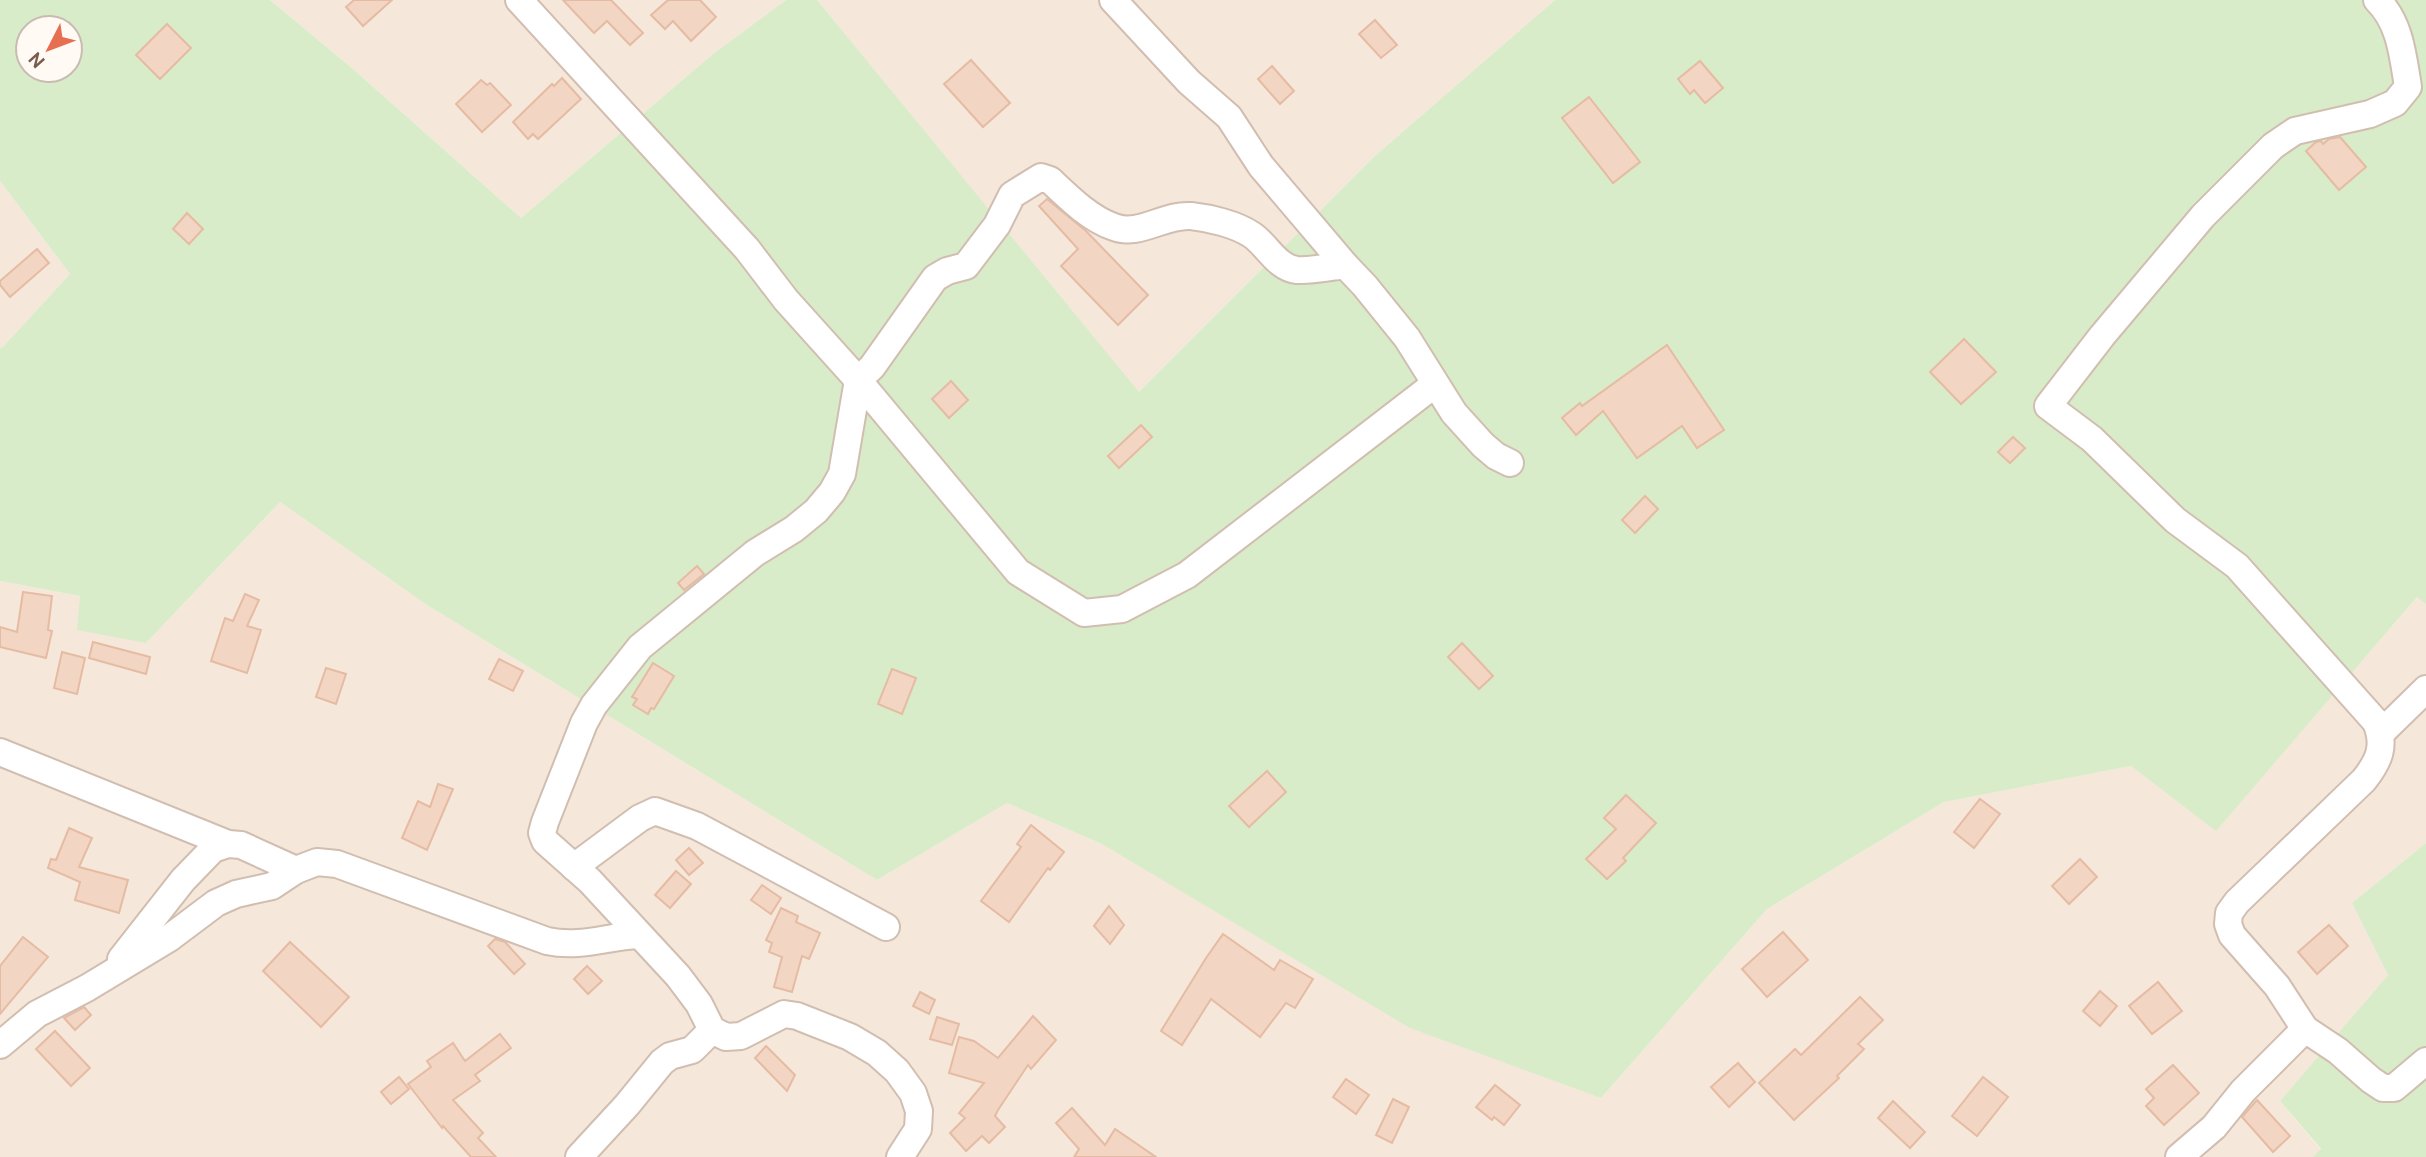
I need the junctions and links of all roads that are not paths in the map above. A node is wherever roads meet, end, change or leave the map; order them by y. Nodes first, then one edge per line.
1 (519, 0) edge
2 (1113, 0) edge
3 (2377, 0) edge
4 (1345, 265) junction
5 (858, 380) junction
6 (1435, 384) junction
7 (1510, 463) dead end
8 (2426, 689) edge
9 (2381, 733) junction
10 (0, 752) edge
11 (228, 844) junction
12 (574, 867) junction
13 (296, 870) junction
14 (615, 925) junction
15 (886, 927) dead end
16 (111, 972) junction
17 (2305, 1029) junction
18 (712, 1030) junction
19 (0, 1045) edge
20 (2426, 1061) edge
21 (579, 1157) edge
22 (902, 1157) edge
23 (2179, 1157) edge

1 - 5 street
2 - 4 street
3 - 9 street
4 - 5 street
4 - 6 street
5 - 6 street
5 - 12 street
6 - 7 street
8 - 9 street
9 - 17 street
10 - 11 street
11 - 13 street
11 - 16 street
12 - 14 street
12 - 15 street
13 - 14 street
13 - 16 street
14 - 18 street
16 - 19 street
17 - 20 street
17 - 23 street
18 - 21 street
18 - 22 street

